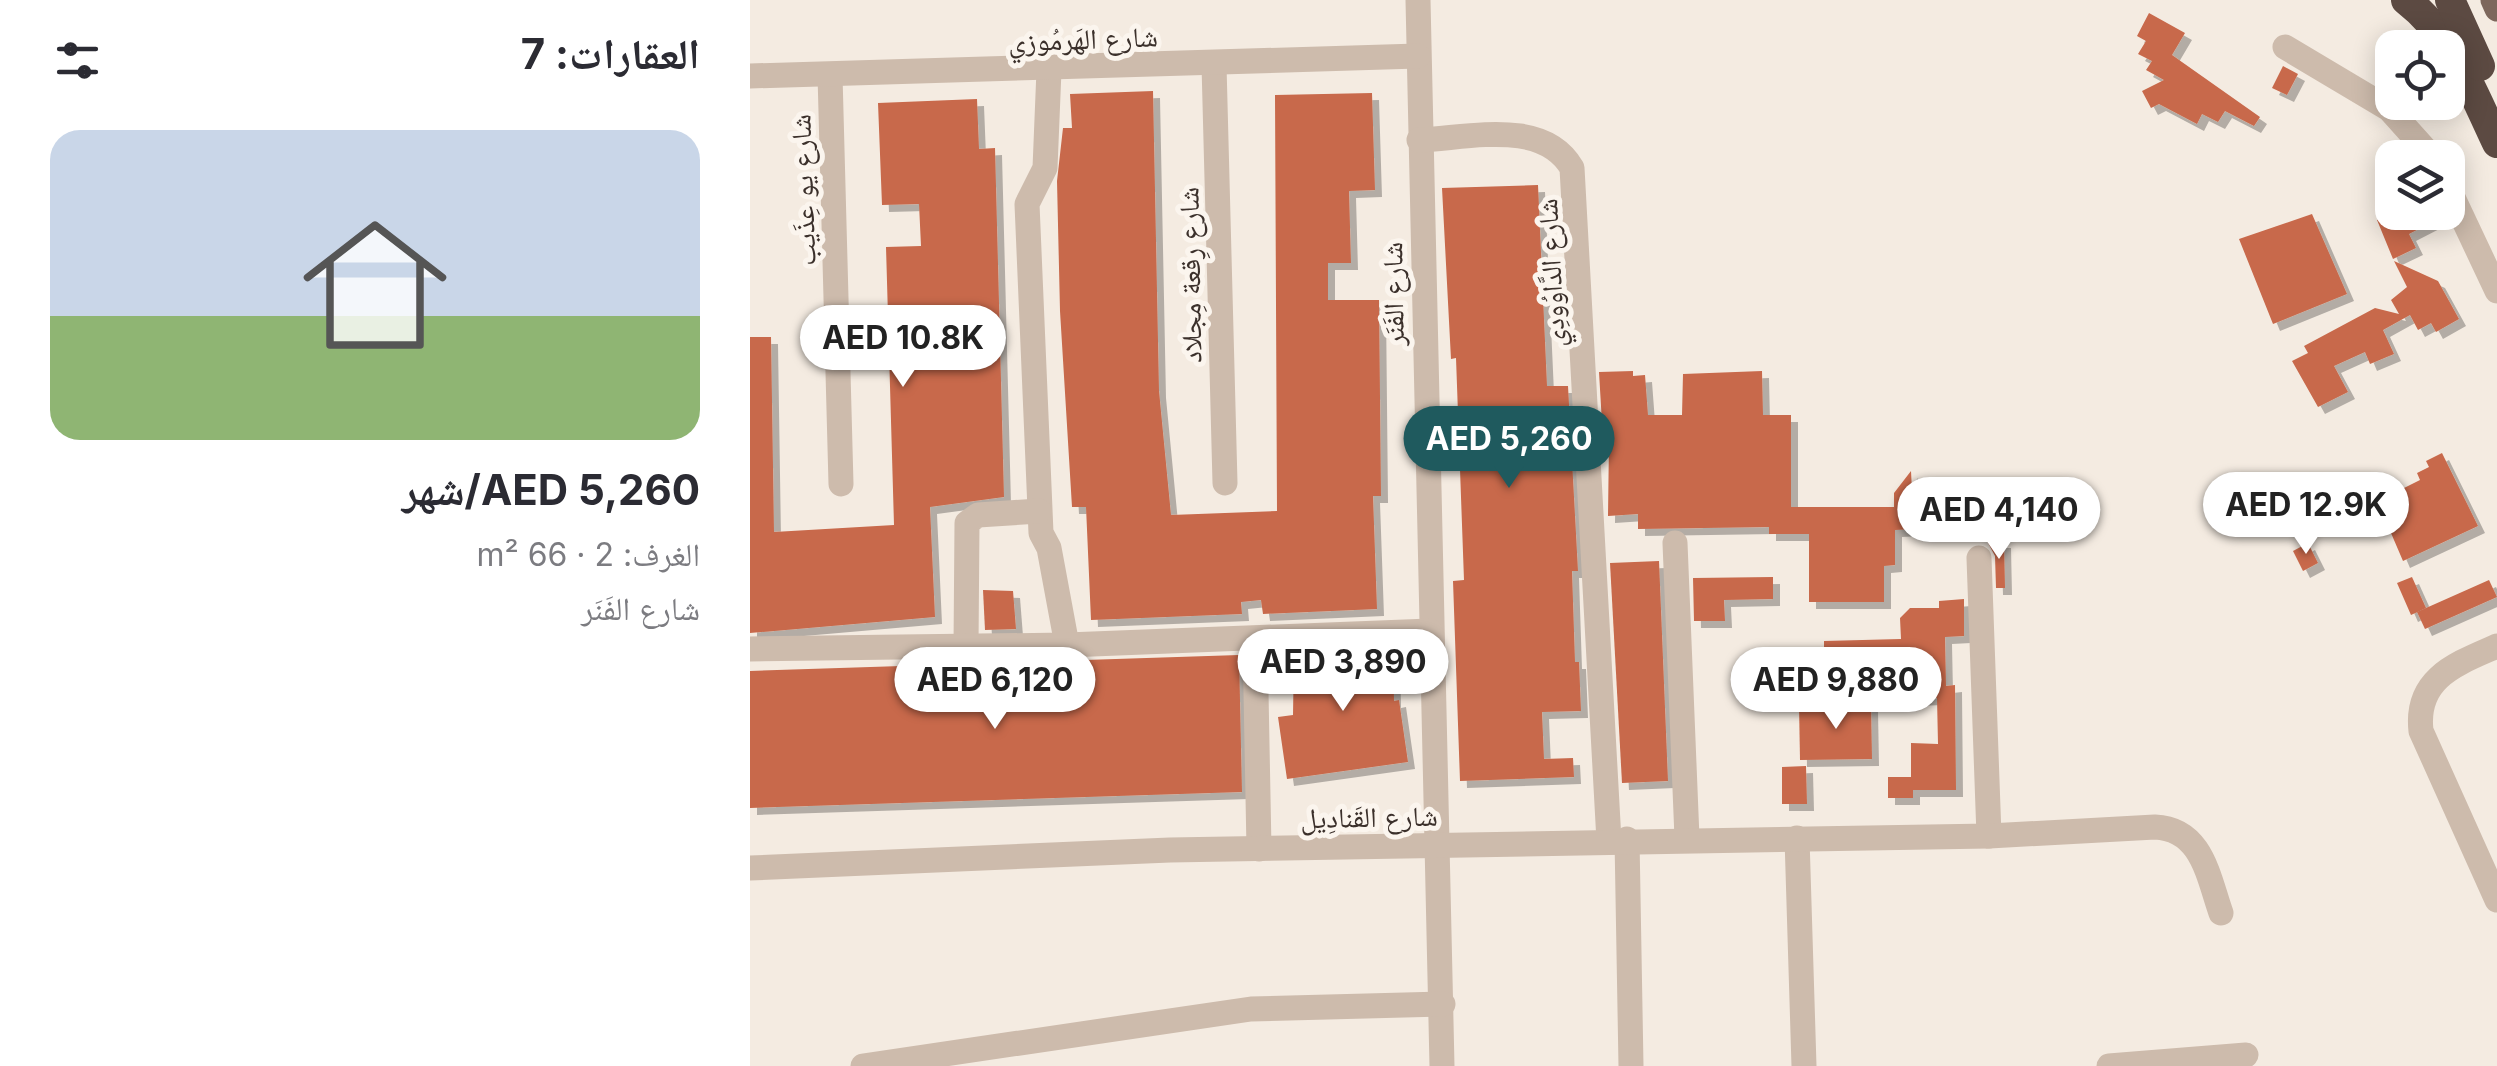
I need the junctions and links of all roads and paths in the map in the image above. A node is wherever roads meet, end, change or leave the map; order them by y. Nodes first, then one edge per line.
1 (1418, 0) edge
2 (2406, 0) edge
3 (2450, 0) edge
4 (2492, 0) edge
5 (2497, 10) edge
6 (2285, 46) dead end
7 (1418, 56) junction
8 (1214, 65) junction
9 (1050, 70) junction
10 (830, 75) junction
11 (750, 76) edge
12 (2497, 103) edge
13 (1419, 140) junction
14 (2417, 140) edge
15 (2497, 144) edge
16 (2465, 223) edge
17 (2497, 291) edge
18 (1225, 483) dead end
19 (841, 484) dead end
20 (1039, 511) junction
21 (1676, 543) dead end
22 (1979, 558) dead end
23 (1430, 631) junction
24 (1254, 640) junction
25 (1067, 645) junction
26 (966, 646) junction
27 (2497, 646) edge
28 (750, 649) edge
29 (1990, 836) junction
30 (1688, 838) junction
31 (1796, 838) junction
32 (1618, 840) junction
33 (1440, 846) junction
34 (1259, 849) junction
35 (750, 868) edge
36 (2497, 900) edge
37 (2222, 913) dead end
38 (1442, 1004) junction
39 (2246, 1054) dead end
40 (863, 1066) edge
41 (1442, 1066) edge
42 (1631, 1066) edge
43 (1804, 1066) edge
44 (2109, 1066) edge

1 - 7 street, شارع الفَنَر
2 - 15 highway
3 - 12 highway
4 - 5 main road
6 - 14 street
7 - 8 street, شارع الهَرمُوزي
7 - 13 street, شارع الفَنَر
8 - 9 street, شارع الهَرمُوزي
8 - 18 street, شارع رِقعة مِجلاد
9 - 10 street, شارع الهَرمُوزي
9 - 20 street
10 - 11 street, شارع الهَرمُوزي
10 - 19 street, شارع يو عِذَيب
13 - 23 street, شارع الفَنَر
13 - 32 street, شارع الدَّاوُودِي
16 - 17 street
20 - 25 street
20 - 26 street
21 - 30 street
22 - 29 street
23 - 24 street
23 - 33 street, شارع الفَنَر
24 - 25 street
24 - 34 street
25 - 26 street
26 - 28 street
27 - 36 street
29 - 31 street, شارع القَنادِيل
29 - 37 street, شارع القَنادِيل
30 - 31 street, شارع القَنادِيل
30 - 32 street, شارع القَنادِيل
31 - 43 street
32 - 33 street, شارع القَنادِيل
32 - 42 street, شارع الدَّاوُودِي
33 - 34 street, شارع القَنادِيل
33 - 38 street, شارع الفَنَر
34 - 35 street, شارع القَنادِيل
38 - 40 street
38 - 41 street, شارع الفَنَر
39 - 44 street

